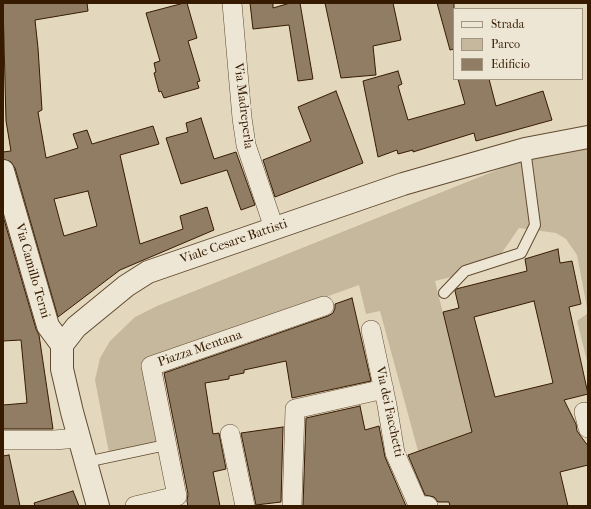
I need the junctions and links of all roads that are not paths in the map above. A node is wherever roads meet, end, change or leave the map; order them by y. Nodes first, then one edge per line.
1 (232, 3) edge
2 (588, 137) edge
3 (525, 149) junction
4 (3, 171) edge
5 (274, 228) junction
6 (444, 293) dead end
7 (324, 306) dead end
8 (371, 330) dead end
9 (62, 345) junction
10 (384, 389) junction
11 (230, 434) dead end
12 (78, 438) junction
13 (3, 440) edge
14 (166, 445) junction
15 (86, 462) junction
16 (98, 506) edge
17 (135, 506) edge
18 (245, 506) edge
19 (292, 506) edge
20 (428, 506) edge

1 - 5 street, Via Madreperla
2 - 3 street, Viale Cesare Battisti
3 - 5 street, Viale Cesare Battisti
3 - 6 lane
4 - 9 street, Via Camillo Terni
5 - 9 street, Viale Cesare Battisti
7 - 14 street, Piazza Mentana
8 - 10 street, Via dei Facchetti
9 - 12 street
10 - 19 street
10 - 20 street, Via dei Facchetti
11 - 18 street
12 - 13 street
12 - 15 street
14 - 15 lane
14 - 17 street, Piazza Mentana
15 - 16 street

